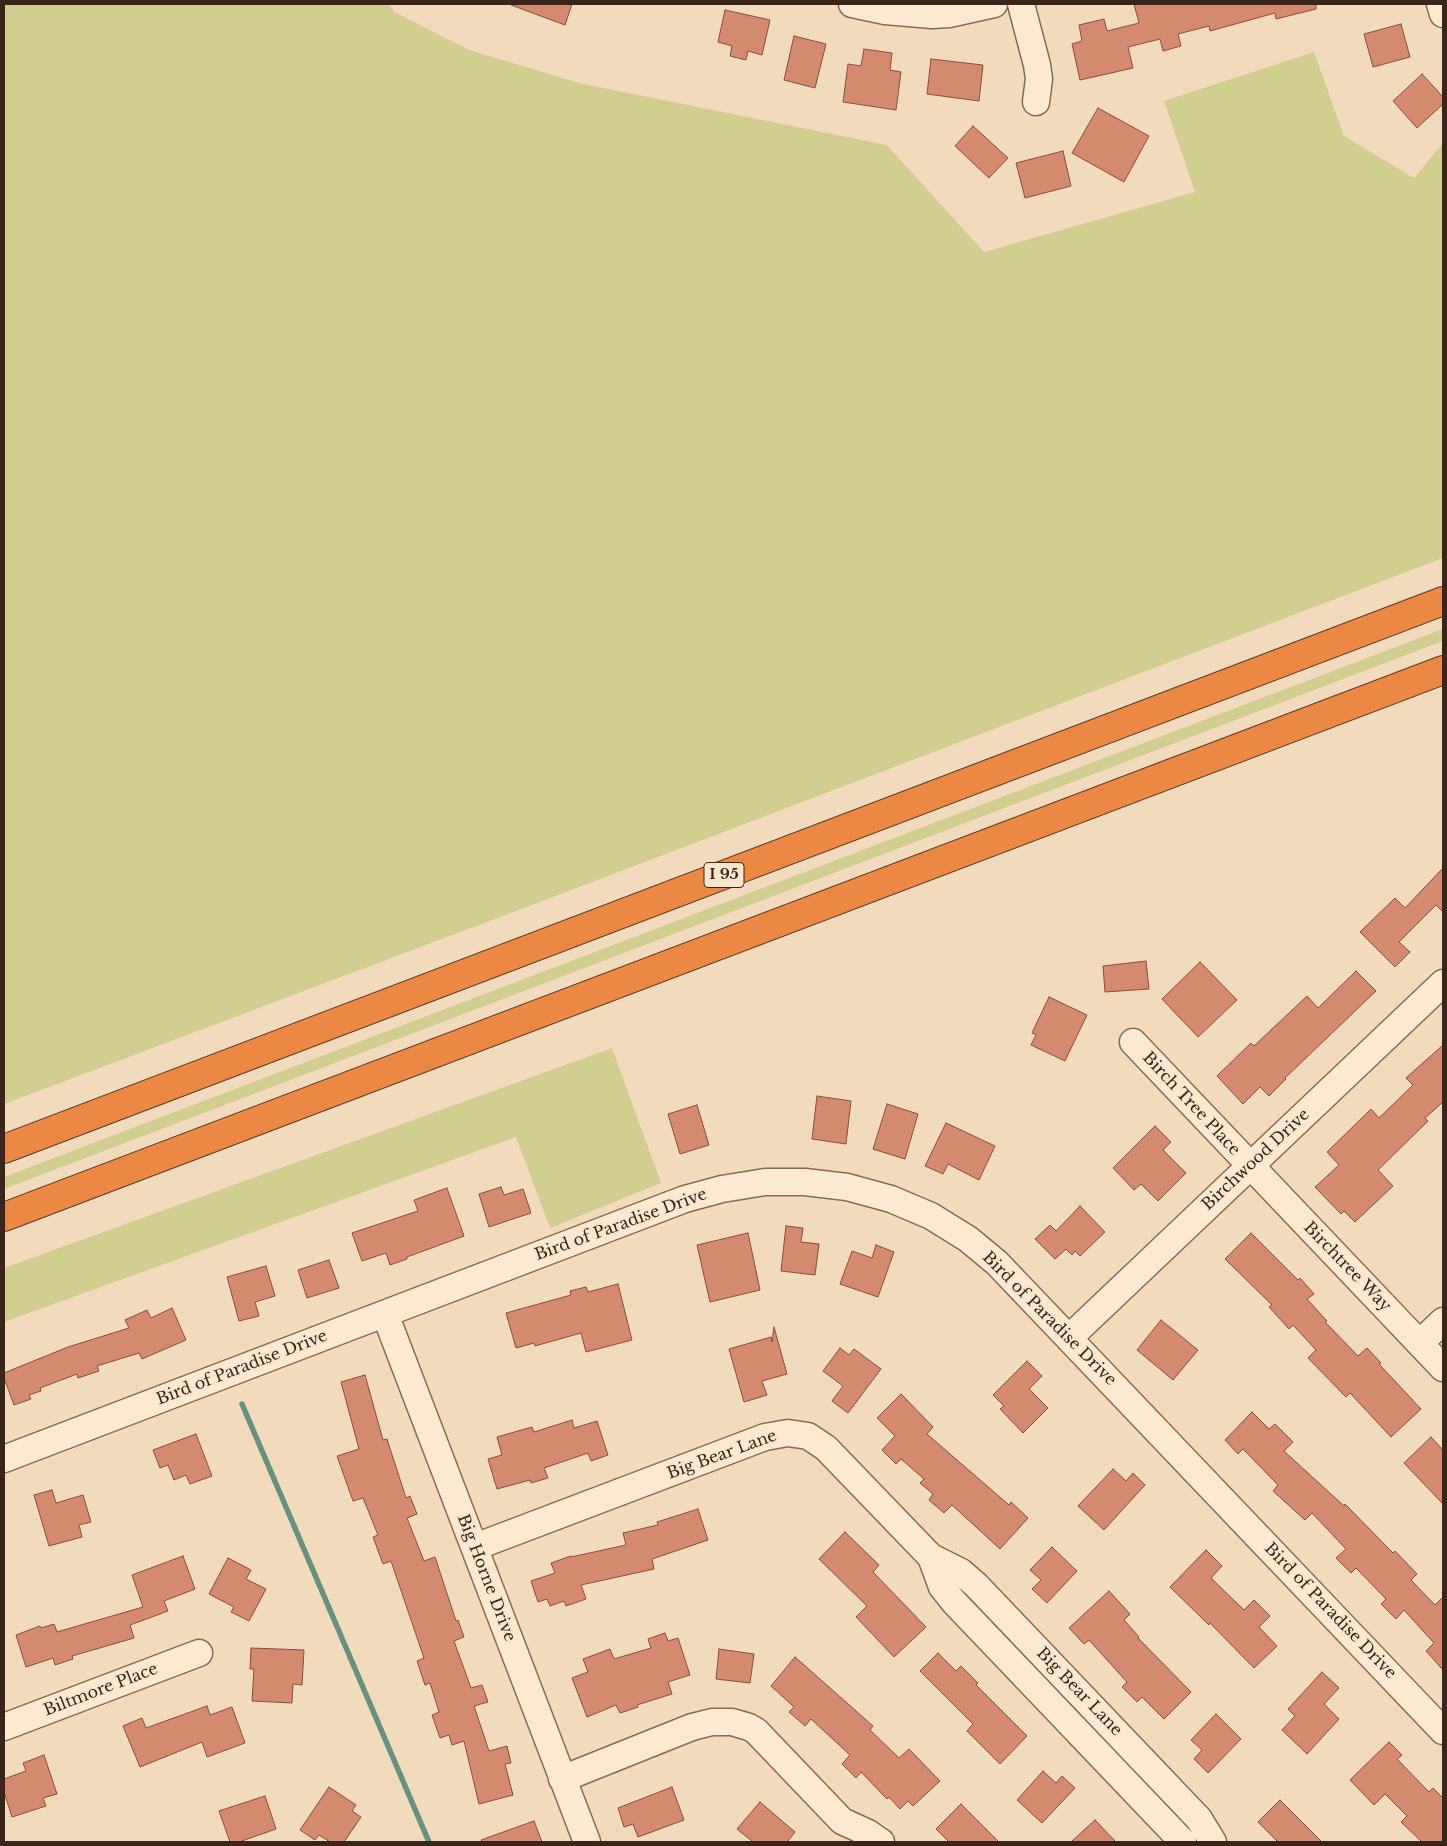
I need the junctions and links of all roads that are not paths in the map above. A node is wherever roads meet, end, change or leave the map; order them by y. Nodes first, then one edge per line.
1 (852, 4) edge
2 (994, 4) edge
3 (1021, 4) edge
4 (1440, 4) edge
5 (1443, 14) edge
6 (1036, 102) dead end
7 (1443, 601) edge
8 (1443, 670) edge
9 (1443, 983) edge
10 (1133, 1042) dead end
11 (4, 1149) edge
12 (1250, 1166) junction
13 (4, 1217) edge
14 (385, 1314) junction
15 (1443, 1321) edge
16 (1069, 1338) junction
17 (1420, 1343) junction
18 (1443, 1368) edge
19 (4, 1459) edge
20 (475, 1548) junction
21 (931, 1557) junction
22 (199, 1652) dead end
23 (4, 1727) edge
24 (1443, 1731) edge
25 (562, 1778) junction
26 (845, 1832) edge
27 (587, 1842) edge
28 (881, 1842) edge
29 (1183, 1842) edge
30 (1213, 1842) edge

1 - 2 street
3 - 6 street
4 - 5 street
7 - 11 highway, I 95
8 - 13 highway
9 - 12 street, Birchwood Drive
10 - 12 street, Birch Tree Place
12 - 16 street, Birchwood Drive
12 - 17 street, Birchtree Way
14 - 16 street, Bird of Paradise Drive
14 - 19 street, Bird of Paradise Drive
14 - 20 street, Big Horne Drive
15 - 17 street
16 - 24 street, Bird of Paradise Drive
17 - 18 street, Birchtree Way
20 - 21 street, Big Bear Lane
20 - 25 street, Big Horne Drive
21 - 29 street, Big Bear Lane
21 - 30 street, Big Bear Lane
22 - 23 street, Biltmore Place
25 - 26 street
25 - 27 street, Big Horne Drive
26 - 28 street

